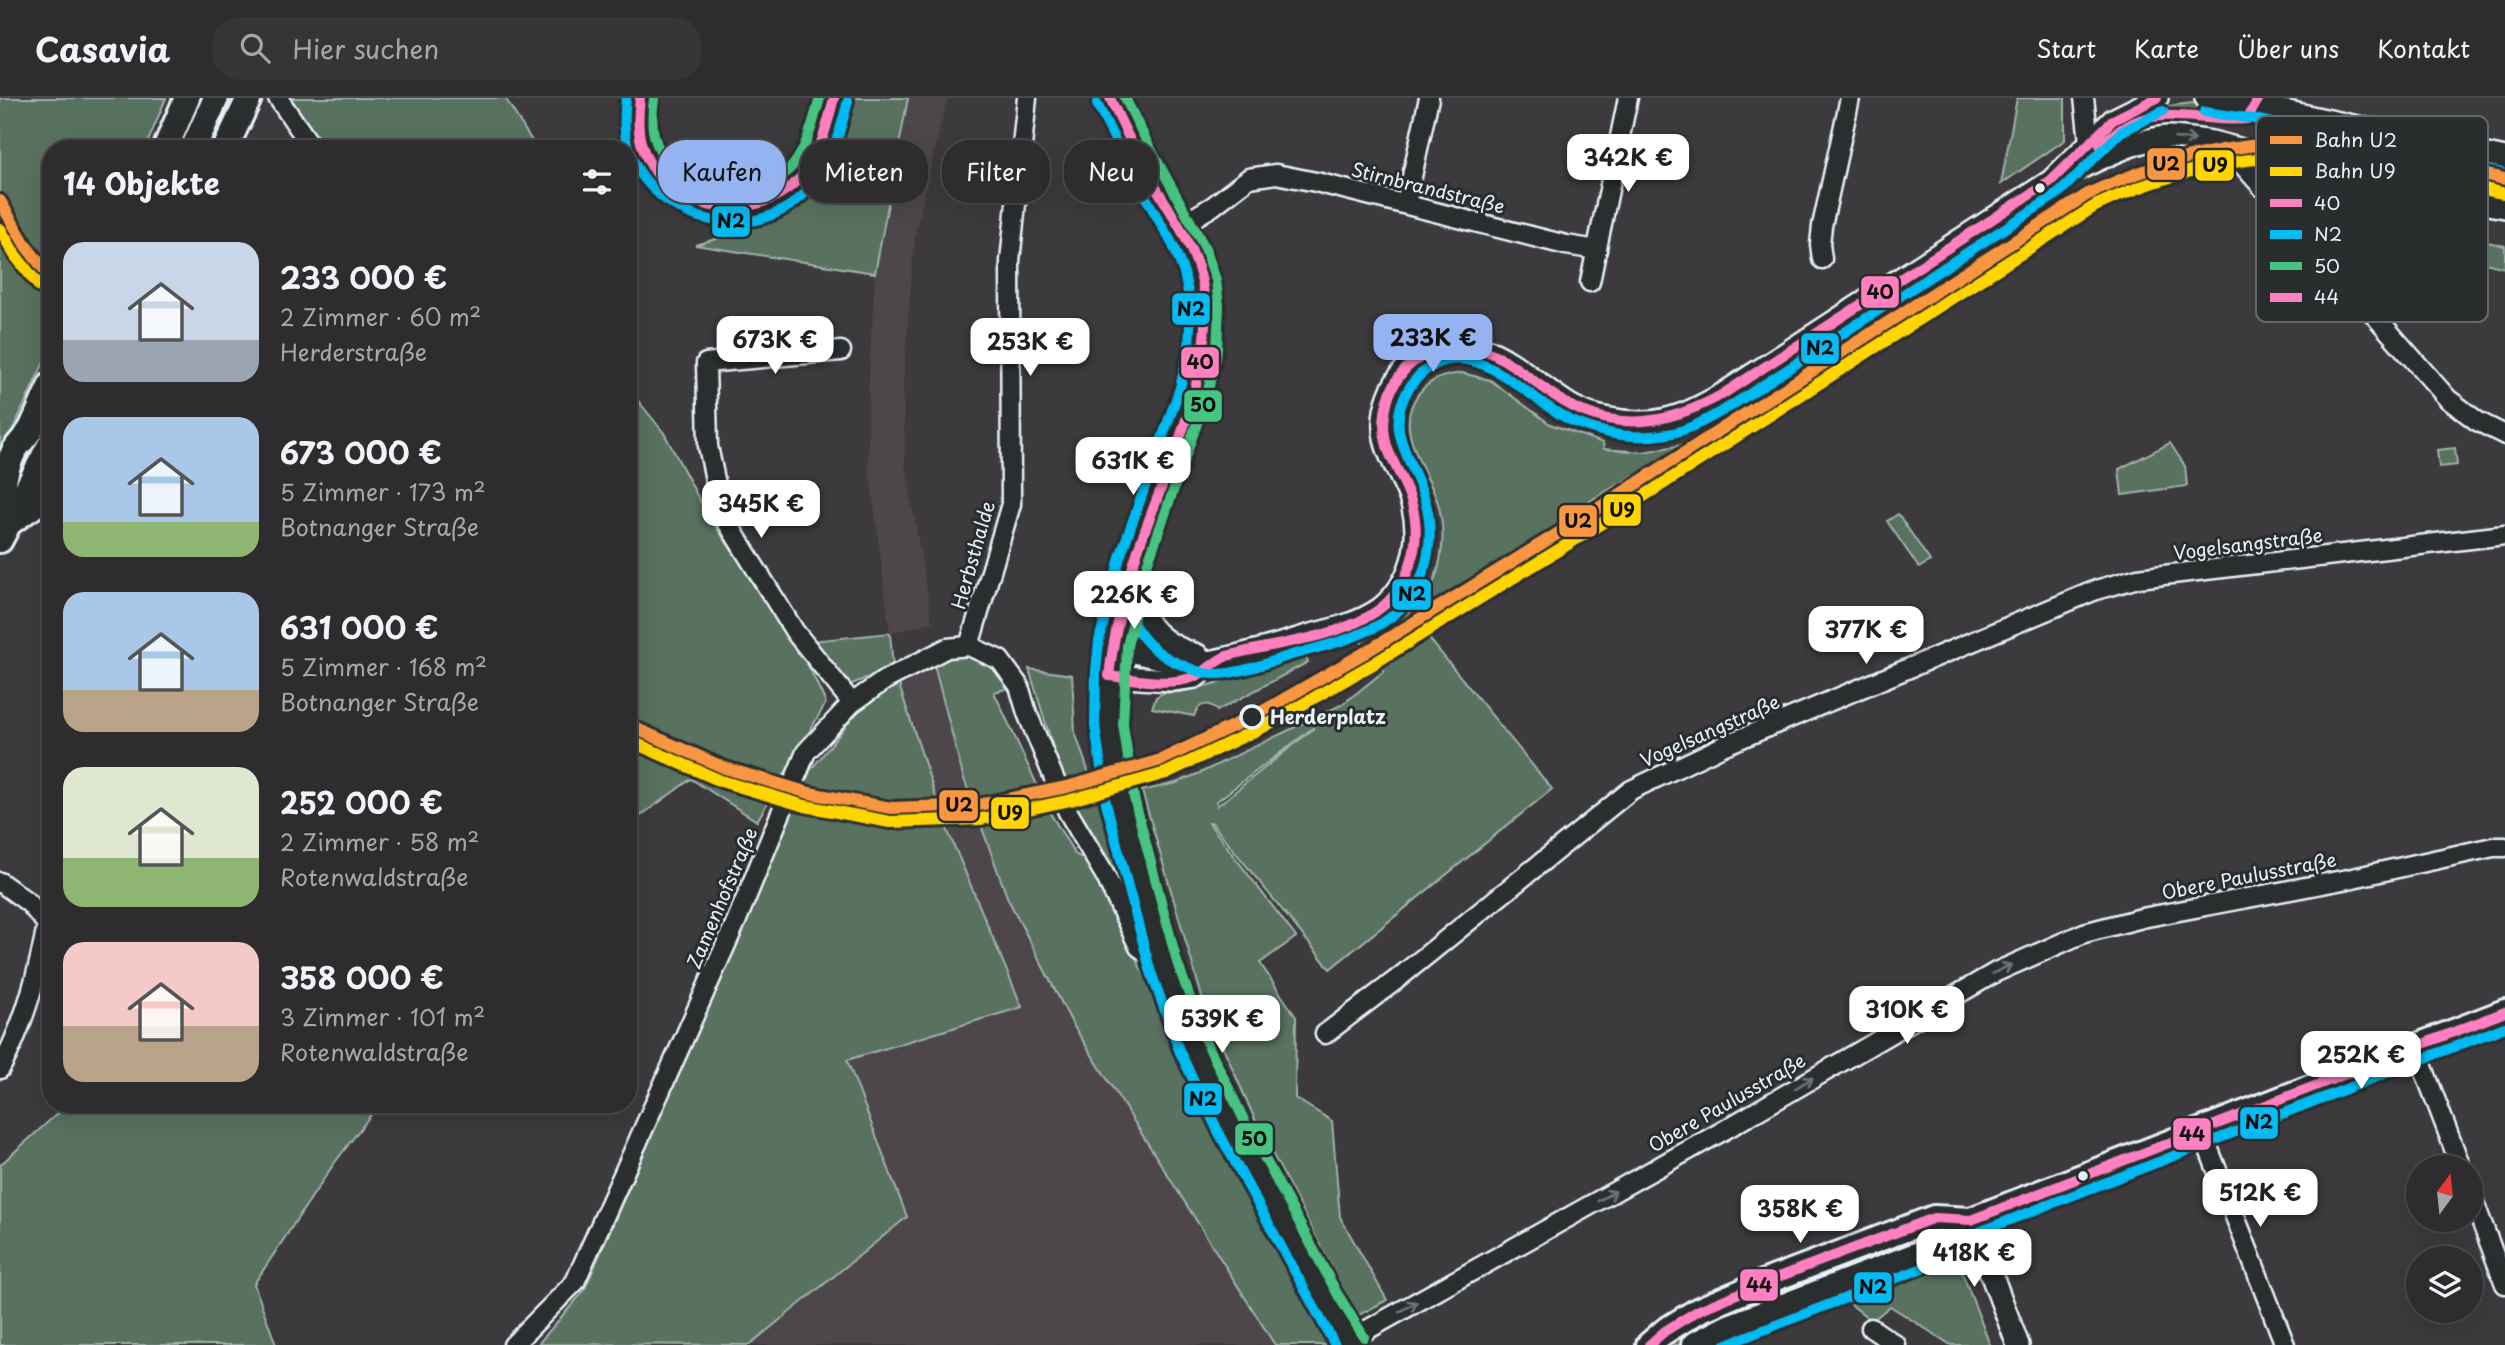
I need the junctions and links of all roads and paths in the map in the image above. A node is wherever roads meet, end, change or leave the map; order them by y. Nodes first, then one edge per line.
1 (187, 98) edge
2 (216, 98) edge
3 (249, 98) edge
4 (278, 98) edge
5 (640, 98) edge
6 (834, 98) edge
7 (1027, 98) edge
8 (1110, 98) edge
9 (1429, 98) edge
10 (1628, 98) edge
11 (1850, 98) edge
12 (2084, 98) edge
13 (2157, 98) edge
14 (2206, 98) edge
15 (2257, 102) edge
16 (2318, 116) edge
17 (169, 140) edge
18 (197, 140) edge
19 (229, 140) edge
20 (307, 140) edge
21 (2090, 141) junction
22 (2227, 147) junction
23 (2256, 155) edge
24 (2103, 159) junction
25 (2256, 180) edge
26 (2051, 181) junction
27 (1406, 204) junction
28 (1180, 226) junction
29 (1597, 250) junction
30 (1822, 259) dead end
31 (1590, 282) dead end
32 (2381, 322) edge
33 (841, 351) dead end
34 (42, 405) edge
35 (2505, 435) edge
36 (42, 460) edge
37 (42, 501) edge
38 (4, 532) edge
39 (2505, 535) edge
40 (1130, 573) junction
41 (970, 646) junction
42 (1112, 646) junction
43 (1216, 661) junction
44 (1109, 676) junction
45 (852, 703) junction
46 (2505, 847) edge
47 (0, 882) edge
48 (42, 918) edge
49 (42, 950) edge
50 (1163, 964) junction
51 (2505, 1012) edge
52 (1325, 1034) dead end
53 (2415, 1046) junction
54 (0, 1069) edge
55 (2201, 1129) junction
56 (2456, 1155) edge
57 (1971, 1220) junction
58 (2483, 1226) edge
59 (1770, 1280) junction
60 (2505, 1284) edge
61 (1784, 1307) junction
62 (1871, 1328) dead end
63 (1351, 1343) edge
64 (1646, 1344) edge
65 (513, 1345) edge
66 (1694, 1345) edge
67 (1896, 1345) edge
68 (2018, 1345) edge
69 (2284, 1345) edge

1 - 17 main road
2 - 18 main road
3 - 19 main road
4 - 20 street
5 - 6 main road
7 - 41 street, Herbsthalde
8 - 28 main road
9 - 27 street
10 - 29 street
11 - 30 street
12 - 21 street
13 - 21 street
14 - 15 street
15 - 16 street
21 - 24 street
21 - 26 street
22 - 23 street
24 -> 22 street
22 - 25 street
24 - 26 street
26 - 43 street
27 - 28 street, Stirnbrandstraße
27 - 29 street, Stirnbrandstraße
28 - 40 main road
29 - 31 street
32 - 35 street
33 - 45 street
34 - 38 main road
36 - 38 main road
37 - 38 main road
39 - 52 street, Vogelsangstraße
40 - 42 main road
40 - 43 street
41 - 45 street, Zamenhofstraße
41 - 50 street
42 - 43 street
42 - 44 main road
43 - 44 street
44 - 50 main road
45 - 65 street, Zamenhofstraße
63 -> 46 street, Obere Paulusstraße
47 - 48 street
49 - 54 street
50 - 63 main road
51 - 53 main road
53 - 55 main road
53 - 56 street
55 - 57 main road
55 - 69 street
57 - 59 main road
57 - 61 main road
57 - 68 street
58 - 60 street
59 - 61 main road
59 - 64 main road
61 - 66 main road
62 - 67 street

